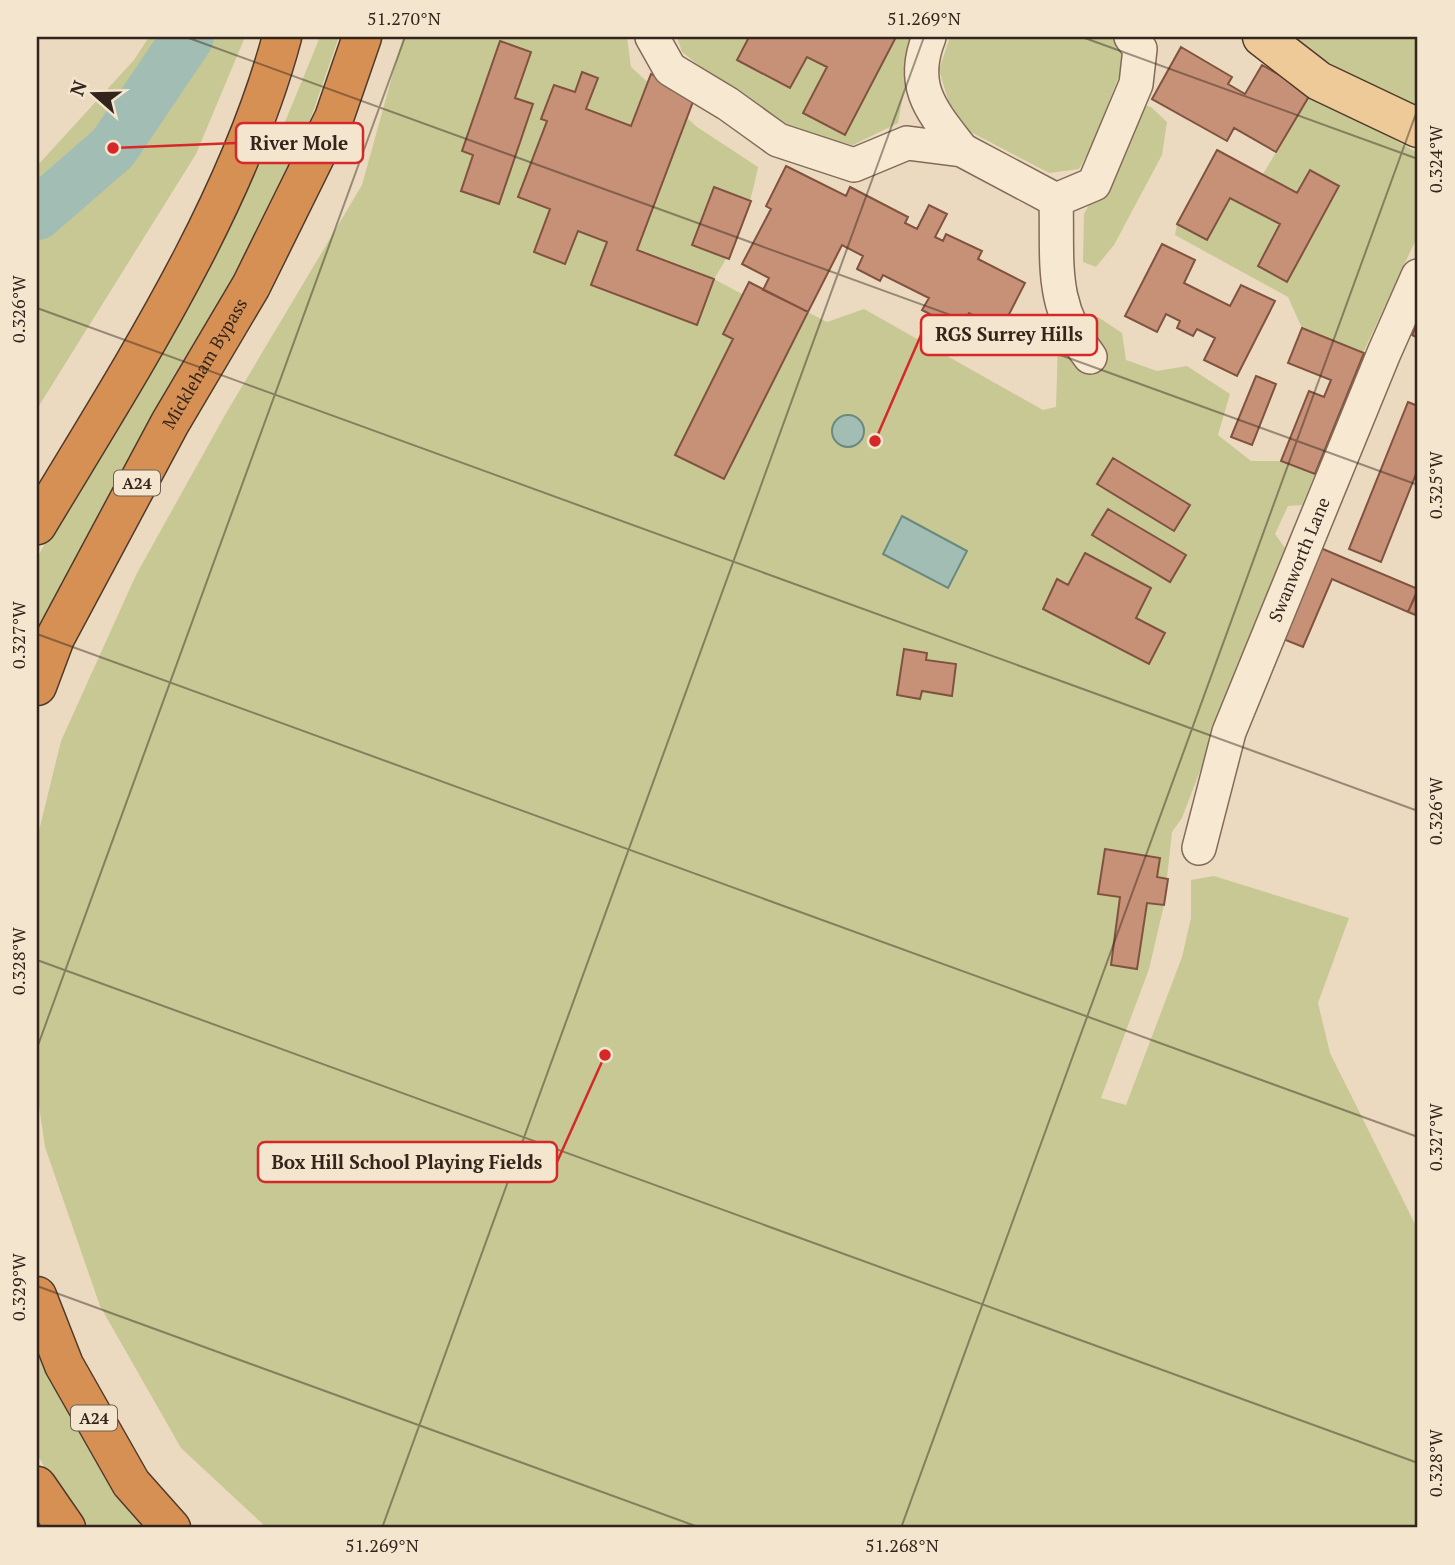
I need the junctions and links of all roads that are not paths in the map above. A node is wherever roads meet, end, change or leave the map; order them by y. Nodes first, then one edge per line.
1 (282, 37) edge
2 (362, 37) edge
3 (652, 37) edge
4 (929, 37) edge
5 (1131, 37) edge
6 (1262, 37) edge
7 (1418, 128) edge
8 (962, 150) junction
9 (1056, 200) junction
10 (1418, 276) edge
11 (1090, 357) dead end
12 (37, 525) edge
13 (37, 686) edge
14 (1199, 848) dead end
15 (37, 1296) edge
16 (37, 1486) edge
17 (66, 1528) edge
18 (171, 1528) edge

1 - 12 highway
2 - 13 highway, Mickleham Bypass / A24
3 - 8 lane
4 - 8 lane
5 - 9 lane
6 - 7 main road
8 - 9 lane
9 - 11 lane
10 - 14 lane, Swanworth Lane
15 - 18 highway, A24
16 - 17 highway

